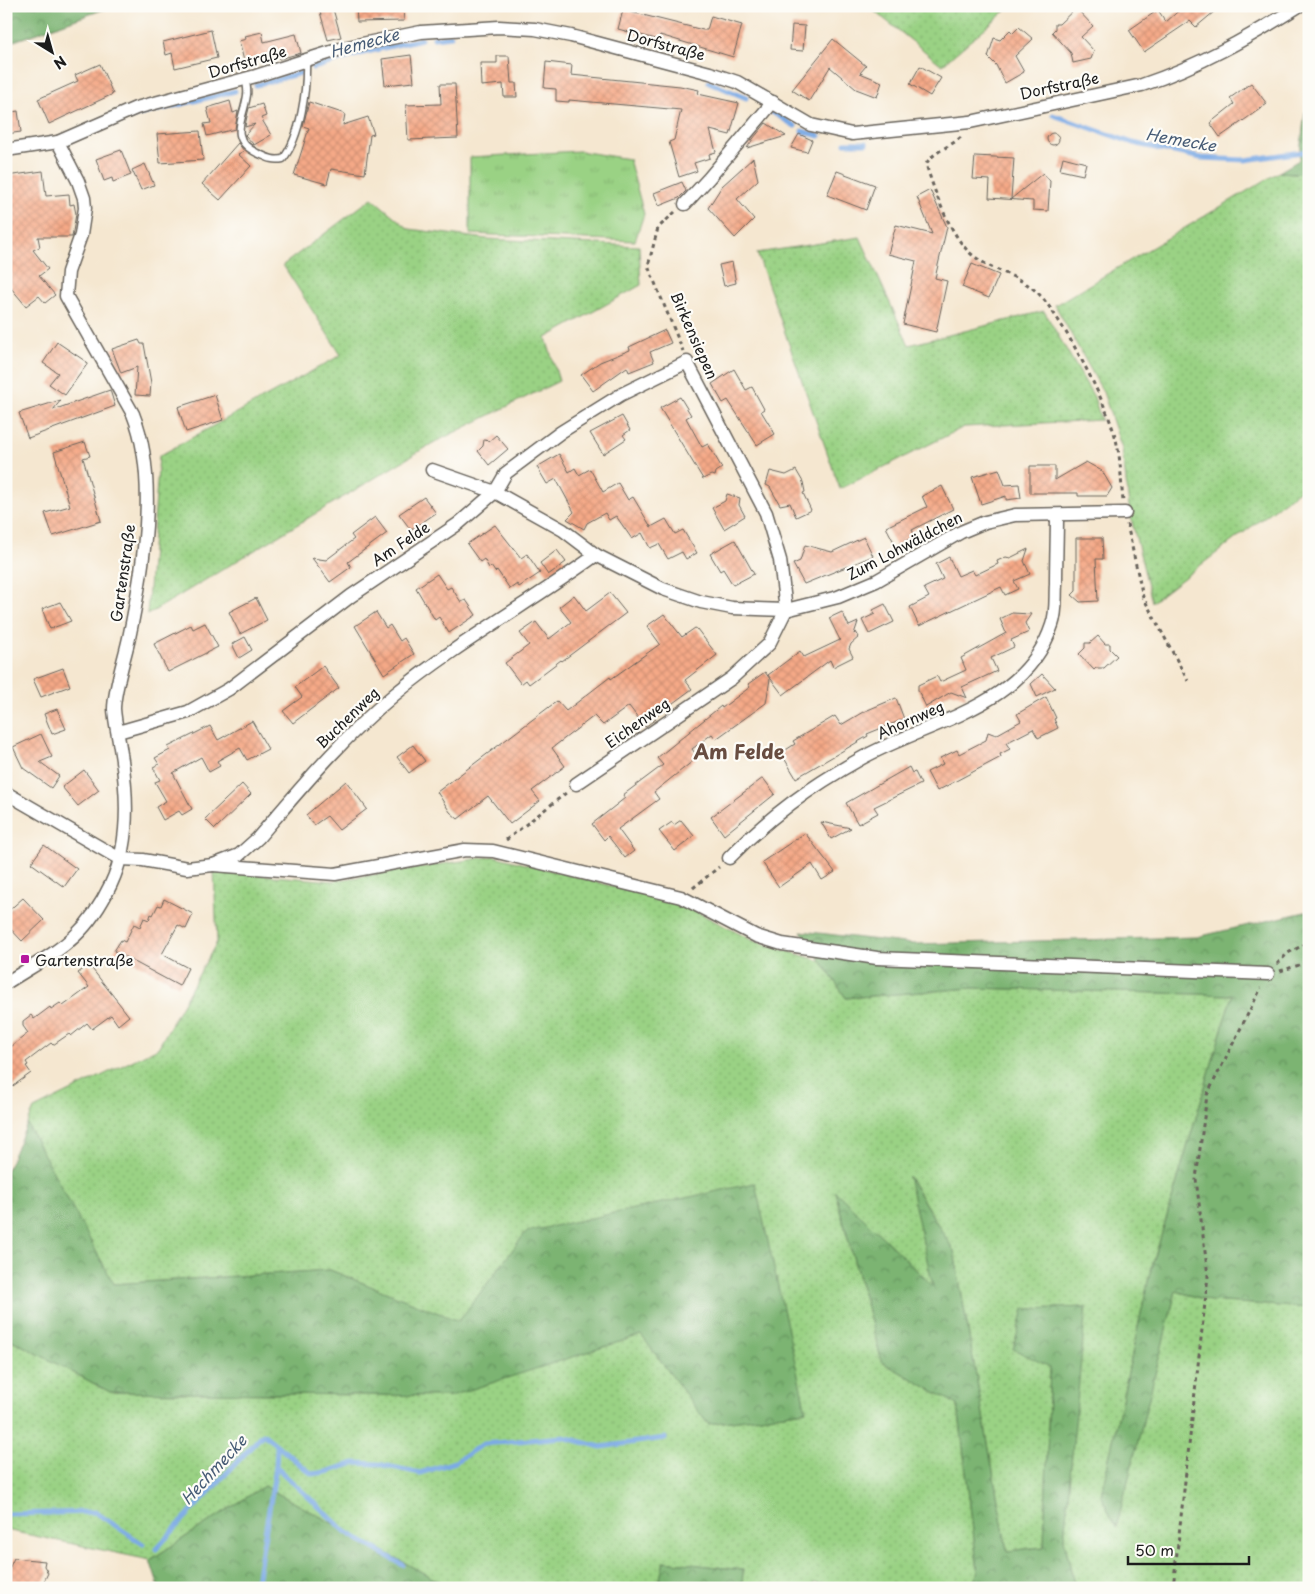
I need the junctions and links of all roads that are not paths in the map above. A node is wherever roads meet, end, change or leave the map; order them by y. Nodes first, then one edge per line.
1 (1299, 6) edge
2 (306, 61) junction
3 (246, 79) junction
4 (772, 102) junction
5 (58, 142) junction
6 (6, 150) edge
7 (685, 204) road end
8 (687, 362) joint
9 (432, 470) dead end
10 (495, 492) junction
11 (1125, 512) road end
12 (1057, 516) junction
13 (596, 555) junction
14 (786, 610) junction
15 (118, 732) junction
16 (576, 784) road end
17 (6, 793) edge
18 (729, 858) road end
19 (120, 859) junction
20 (213, 865) junction
21 (1268, 974) road end
22 (6, 983) edge

1 - 4 street, Dorfstraße
2 - 3 street, Dorfstraße
2 - 3 lane
2 - 4 street, Dorfstraße
3 - 5 street, Dorfstraße
4 - 7 street
5 - 6 street, Dorfstraße
5 - 15 street, Gartenstraße
8 - 10 street, Am Felde
8 - 14 street, Birkensiepen
9 - 10 street, Zum Lohwäldchen
10 - 13 street, Zum Lohwäldchen
10 - 15 street, Am Felde
11 - 12 street, Zum Lohwäldchen
12 - 14 street, Zum Lohwäldchen
12 - 18 street, Ahornweg
13 - 14 street, Zum Lohwäldchen
13 - 20 street, Buchenweg
14 - 16 street, Eichenweg
15 - 19 street, Gartenstraße
17 - 19 street
19 - 20 street, Buchenweg
19 - 22 street, Gartenstraße
20 - 21 street

